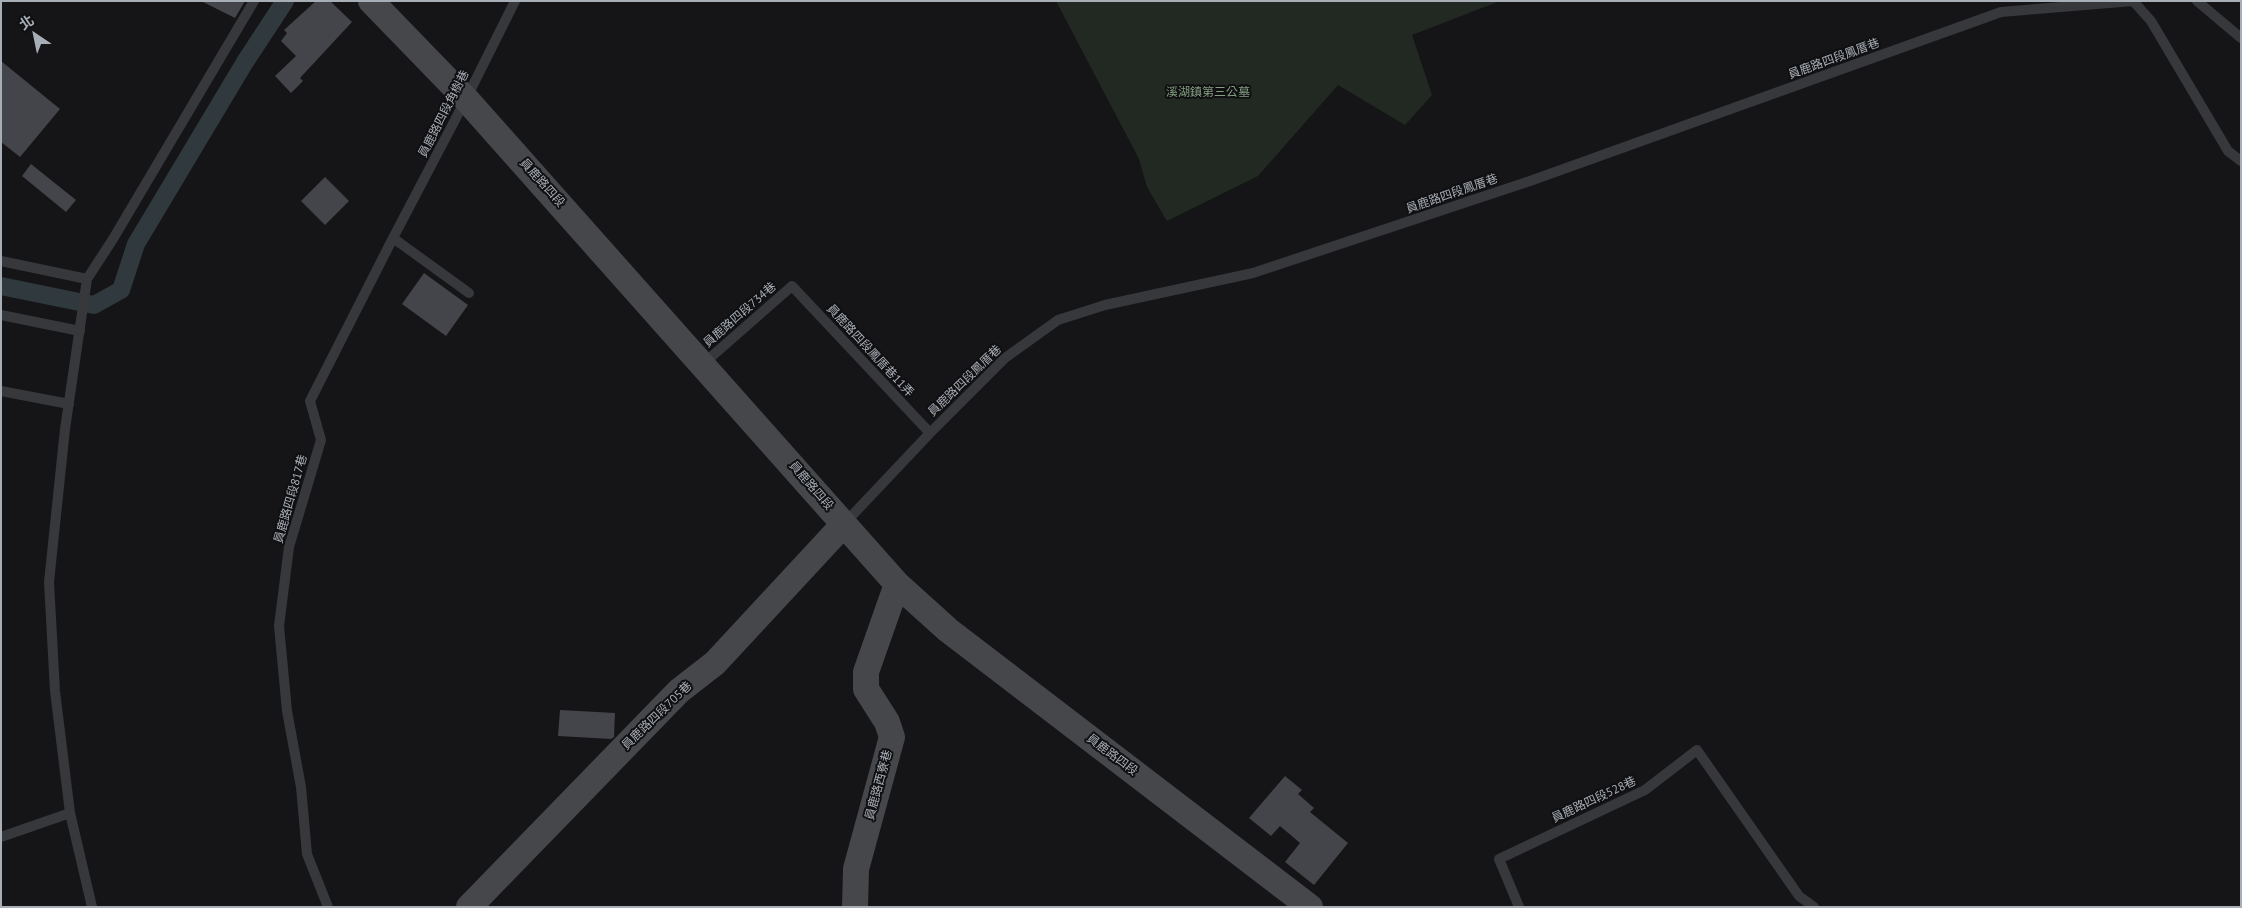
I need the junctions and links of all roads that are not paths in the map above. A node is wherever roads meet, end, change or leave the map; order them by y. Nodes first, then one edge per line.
1 (254, 1) edge
2 (371, 1) edge
3 (515, 1) edge
4 (2133, 1) edge
5 (2196, 1) edge
6 (2241, 38) edge
7 (466, 99) junction
8 (2241, 161) edge
9 (392, 238) junction
10 (1, 261) edge
11 (87, 278) junction
12 (792, 286) joint
13 (469, 293) dead end
14 (1, 315) edge
15 (80, 331) junction
16 (703, 364) junction
17 (1, 391) edge
18 (69, 404) junction
19 (930, 433) junction
20 (844, 524) junction
21 (897, 584) junction
22 (70, 813) junction
23 (1, 837) edge
24 (92, 907) edge
25 (328, 907) edge
26 (468, 907) edge
27 (855, 907) edge
28 (1310, 907) edge
29 (1519, 907) edge
30 (1814, 907) edge

1 - 11 lane
2 - 7 main road, 員鹿路四段
3 - 7 lane, 員鹿路四段角樹巷
4 - 8 lane
4 - 19 lane, 員鹿路四段鳳厝巷
5 - 6 lane
7 - 9 lane, 員鹿路四段角樹巷
7 - 16 main road, 員鹿路四段
9 - 13 lane
9 - 25 lane, 員鹿路四段817巷
10 - 11 lane
11 - 15 lane
12 - 16 lane, 員鹿路四段734巷
12 - 19 lane, 員鹿路四段鳳厝巷11弄
14 - 15 lane
15 - 18 lane
16 - 20 main road, 員鹿路四段
17 - 18 lane
18 - 22 lane
19 - 20 lane, 員鹿路四段鳳厝巷
20 - 21 main road, 員鹿路四段
20 - 26 main road, 員鹿路四段705巷
21 - 27 main road, 員鹿路西寮巷
21 - 28 main road, 員鹿路四段
22 - 23 lane
22 - 24 lane
29 - 30 lane, 員鹿路四段528巷

